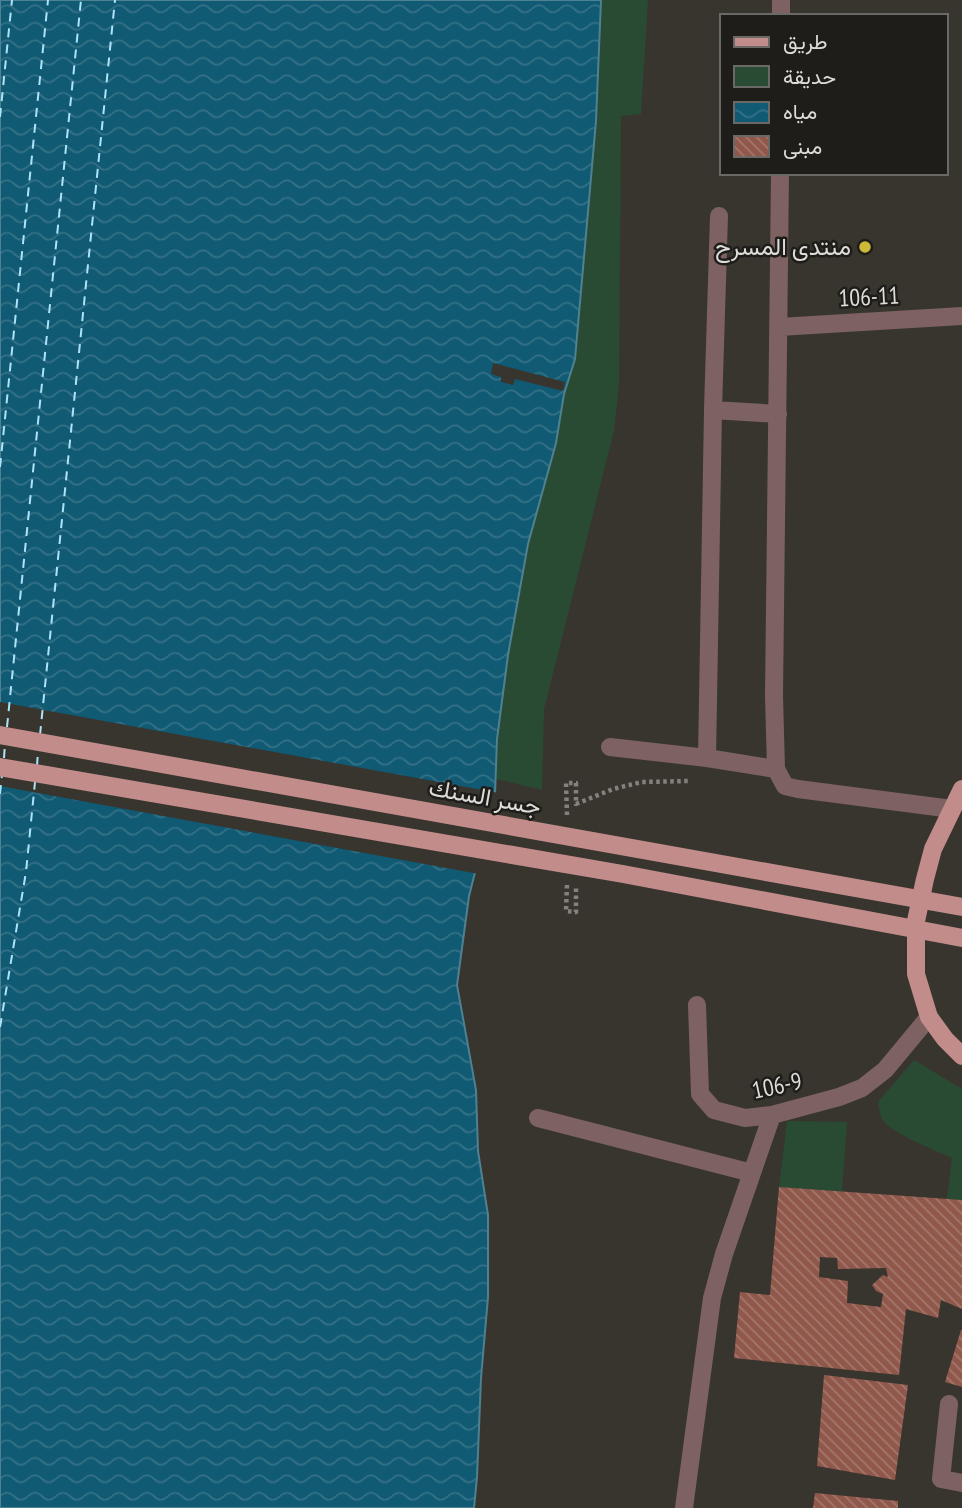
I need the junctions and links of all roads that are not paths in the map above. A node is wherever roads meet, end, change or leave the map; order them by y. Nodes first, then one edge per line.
1 (780, 175) edge
2 (719, 216) dead end
3 (962, 316) edge
4 (779, 327) junction
5 (713, 410) junction
6 (778, 414) junction
7 (0, 735) edge
8 (610, 747) dead end
9 (707, 758) junction
10 (0, 767) edge
11 (776, 769) junction
12 (962, 789) edge
13 (952, 809) junction
14 (962, 906) edge
15 (962, 938) edge
16 (696, 1005) dead end
17 (929, 1017) junction
18 (962, 1056) edge
19 (772, 1115) junction
20 (538, 1118) dead end
21 (752, 1173) junction
22 (949, 1404) dead end
23 (962, 1483) edge
24 (684, 1508) edge

1 - 4 street
2 - 5 street
3 - 4 street, 106-11
4 - 6 street
5 - 6 street
5 - 9 street
6 - 11 street
7 - 14 main road, جسر السنك, bridge
8 - 9 street
9 - 11 street
10 - 15 main road, bridge
11 - 13 street
12 - 13 main road
13 - 17 main road
16 - 19 street, 106-9
17 - 18 main road
17 - 19 street, 106-9
19 - 21 street
20 - 21 street
21 - 24 street
22 - 23 street

